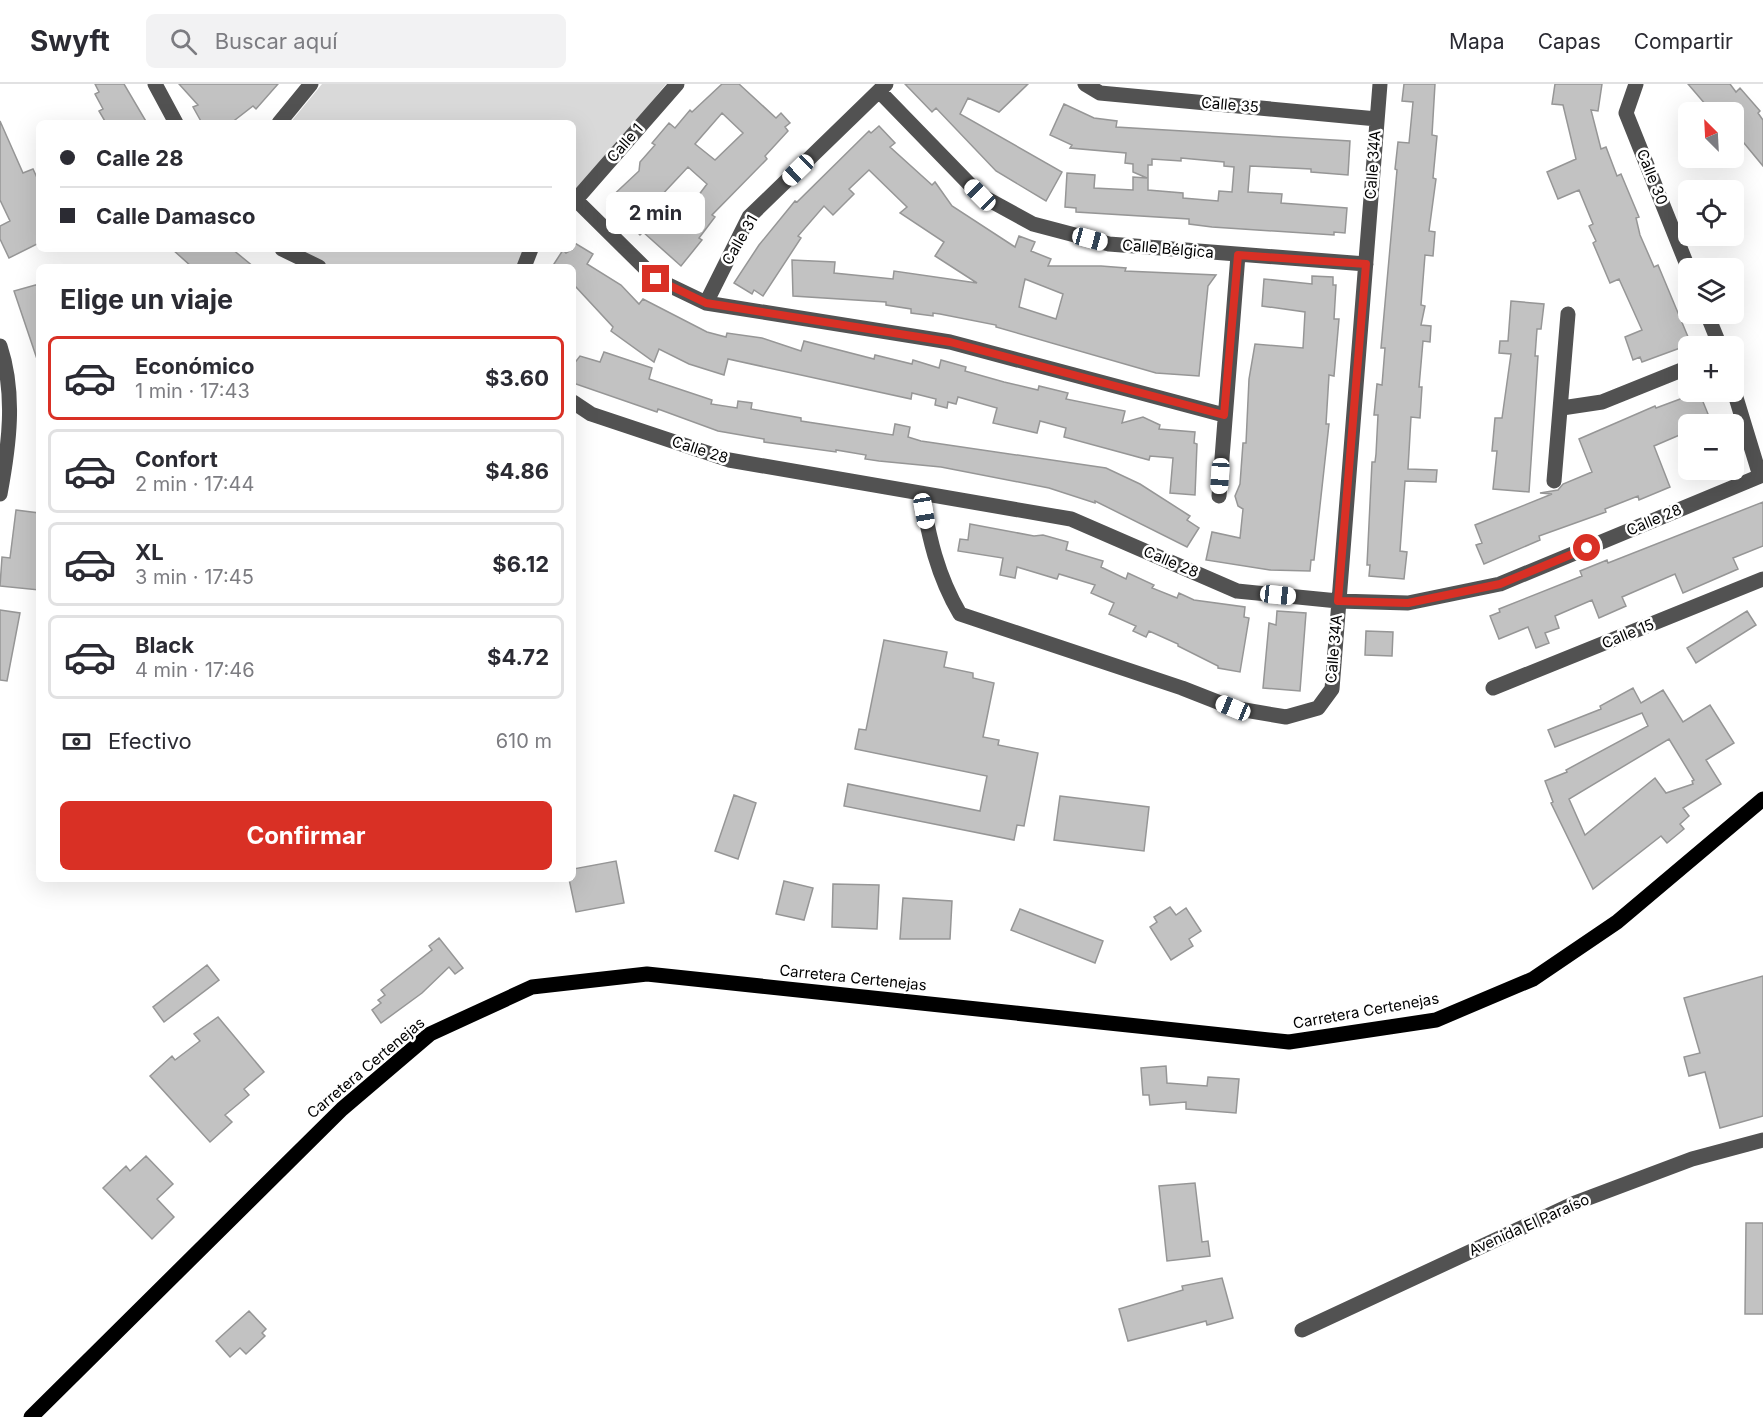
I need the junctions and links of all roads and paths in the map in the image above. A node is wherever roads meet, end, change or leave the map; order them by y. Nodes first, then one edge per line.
1 (155, 84) edge
2 (311, 84) edge
3 (677, 84) edge
4 (1085, 84) edge
5 (1380, 84) edge
6 (1636, 84) edge
7 (882, 88) edge
8 (1377, 119) junction
9 (174, 120) edge
10 (281, 120) edge
11 (576, 199) edge
12 (576, 203) edge
13 (288, 252) edge
14 (1238, 255) junction
15 (1684, 258) edge
16 (312, 264) edge
17 (1366, 264) junction
18 (706, 303) junction
19 (1568, 314) dead end
20 (0, 346) edge
21 (3, 364) edge
22 (1678, 371) edge
23 (1737, 402) edge
24 (576, 404) edge
25 (1562, 408) junction
26 (1224, 415) junction
27 (1761, 476) edge
28 (1554, 481) dead end
29 (921, 493) junction
30 (0, 494) edge
31 (1219, 496) dead end
32 (1763, 579) edge
33 (1338, 601) junction
34 (1493, 688) dead end
35 (1763, 799) edge
36 (1763, 1140) edge
37 (1302, 1330) dead end
38 (31, 1417) edge

1 - 9 street
2 - 10 street
3 - 11 street, Calle 1
4 - 8 street, Calle 35
5 - 8 street, Calle 34A
6 - 15 street, Calle 30
7 - 14 street, Calle Bélgica
7 - 18 street, Calle 31
8 - 17 street, Calle 34A
12 - 18 street
13 - 16 street
14 - 17 street, Calle Bélgica
14 - 26 street
17 - 33 street, Calle 34A
18 - 26 street
19 - 25 street
20 - 21 street
21 - 30 street
22 - 25 street
23 - 27 street
24 - 29 street, Calle 28
25 - 28 street
26 - 31 street
27 - 33 street, Calle 28
29 - 33 street, Calle 28
29 - 33 street, Calle 34A
32 - 34 street, Calle 15
35 - 38 main road, Carretera Certenejas
36 - 37 street, Avenida El Paraíso

